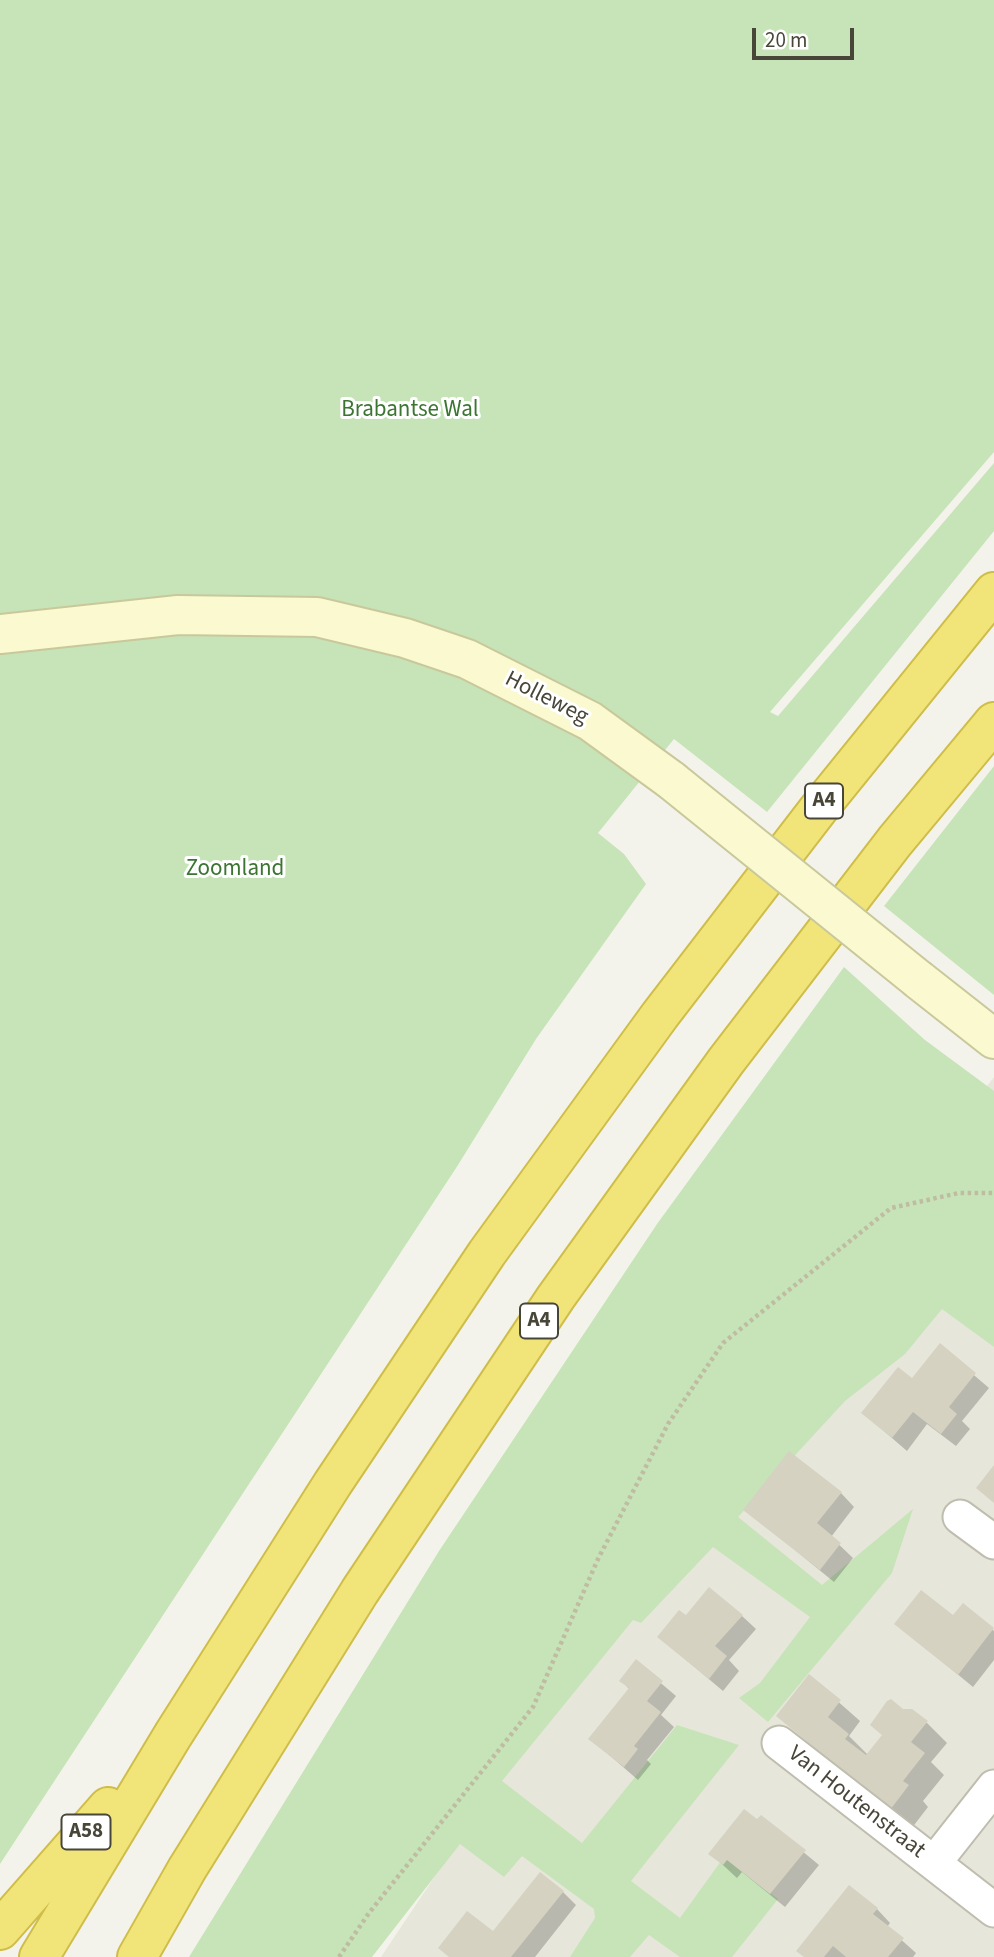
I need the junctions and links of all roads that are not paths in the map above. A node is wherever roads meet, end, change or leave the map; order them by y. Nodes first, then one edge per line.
1 (994, 592) edge
2 (0, 634) edge
3 (994, 722) edge
4 (994, 1039) edge
5 (960, 1517) dead end
6 (994, 1542) edge
7 (173, 1735) junction
8 (779, 1743) dead end
9 (994, 1787) edge
10 (934, 1863) junction
11 (994, 1910) edge
12 (0, 1930) edge
13 (39, 1957) edge
14 (137, 1957) edge

1 - 7 highway, A4
2 - 4 street, Holleweg, bridge
3 - 14 highway, A4
5 - 6 street
7 - 12 highway, A58
7 - 13 highway, A4
8 - 10 street, Van Houtenstraat
9 - 10 street, Van Houtenstraat
10 - 11 street, Van Houtenstraat

